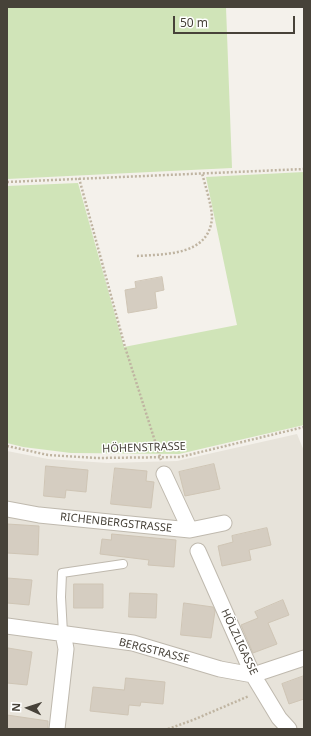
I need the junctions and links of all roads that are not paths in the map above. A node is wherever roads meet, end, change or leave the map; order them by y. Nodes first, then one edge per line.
1 (164, 474) dead end
2 (7, 509) edge
3 (224, 523) dead end
4 (190, 530) junction
5 (198, 551) dead end
6 (123, 564) dead end
7 (7, 626) edge
8 (63, 633) junction
9 (304, 658) edge
10 (253, 675) junction
11 (58, 729) edge
12 (289, 729) edge

1 - 4 street
2 - 4 street, RICHENBERGSTRASSE
3 - 4 street, RICHENBERGSTRASSE
5 - 10 street, HÖLZLIGASSE
6 - 8 lane
7 - 8 street, BERGSTRASSE
8 - 10 street, BERGSTRASSE
8 - 11 street
9 - 10 street
10 - 12 street, HÖLZLIGASSE

